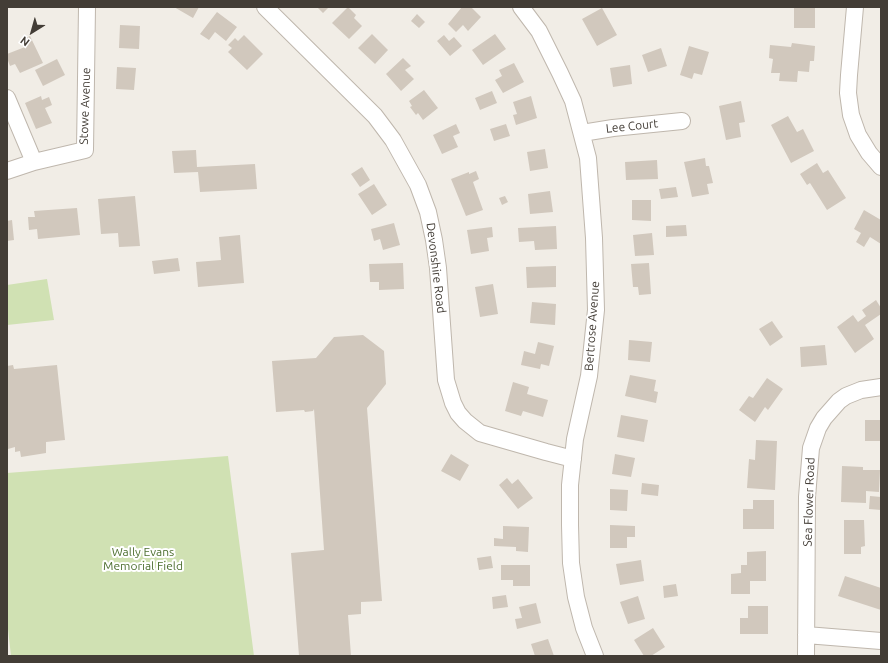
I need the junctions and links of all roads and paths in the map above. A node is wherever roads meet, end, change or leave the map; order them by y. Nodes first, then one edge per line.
1 (86, 7) edge
2 (265, 7) edge
3 (521, 7) edge
4 (855, 7) edge
5 (7, 98) edge
6 (682, 121) dead end
7 (582, 133) junction
8 (34, 162) junction
9 (881, 167) edge
10 (7, 171) edge
11 (881, 387) edge
12 (573, 459) junction
13 (806, 635) junction
14 (881, 640) edge
15 (595, 656) edge
16 (806, 656) edge

1 - 8 street, Stowe Avenue
2 - 12 street, Devonshire Road
3 - 7 street, Bertrose Avenue
4 - 9 street
5 - 8 street
6 - 7 street, Lee Court
7 - 12 street, Bertrose Avenue
8 - 10 street, Stowe Avenue
11 - 13 street, Sea Flower Road
12 - 15 street, Bertrose Avenue
13 - 14 street
13 - 16 street, Sea Flower Road

